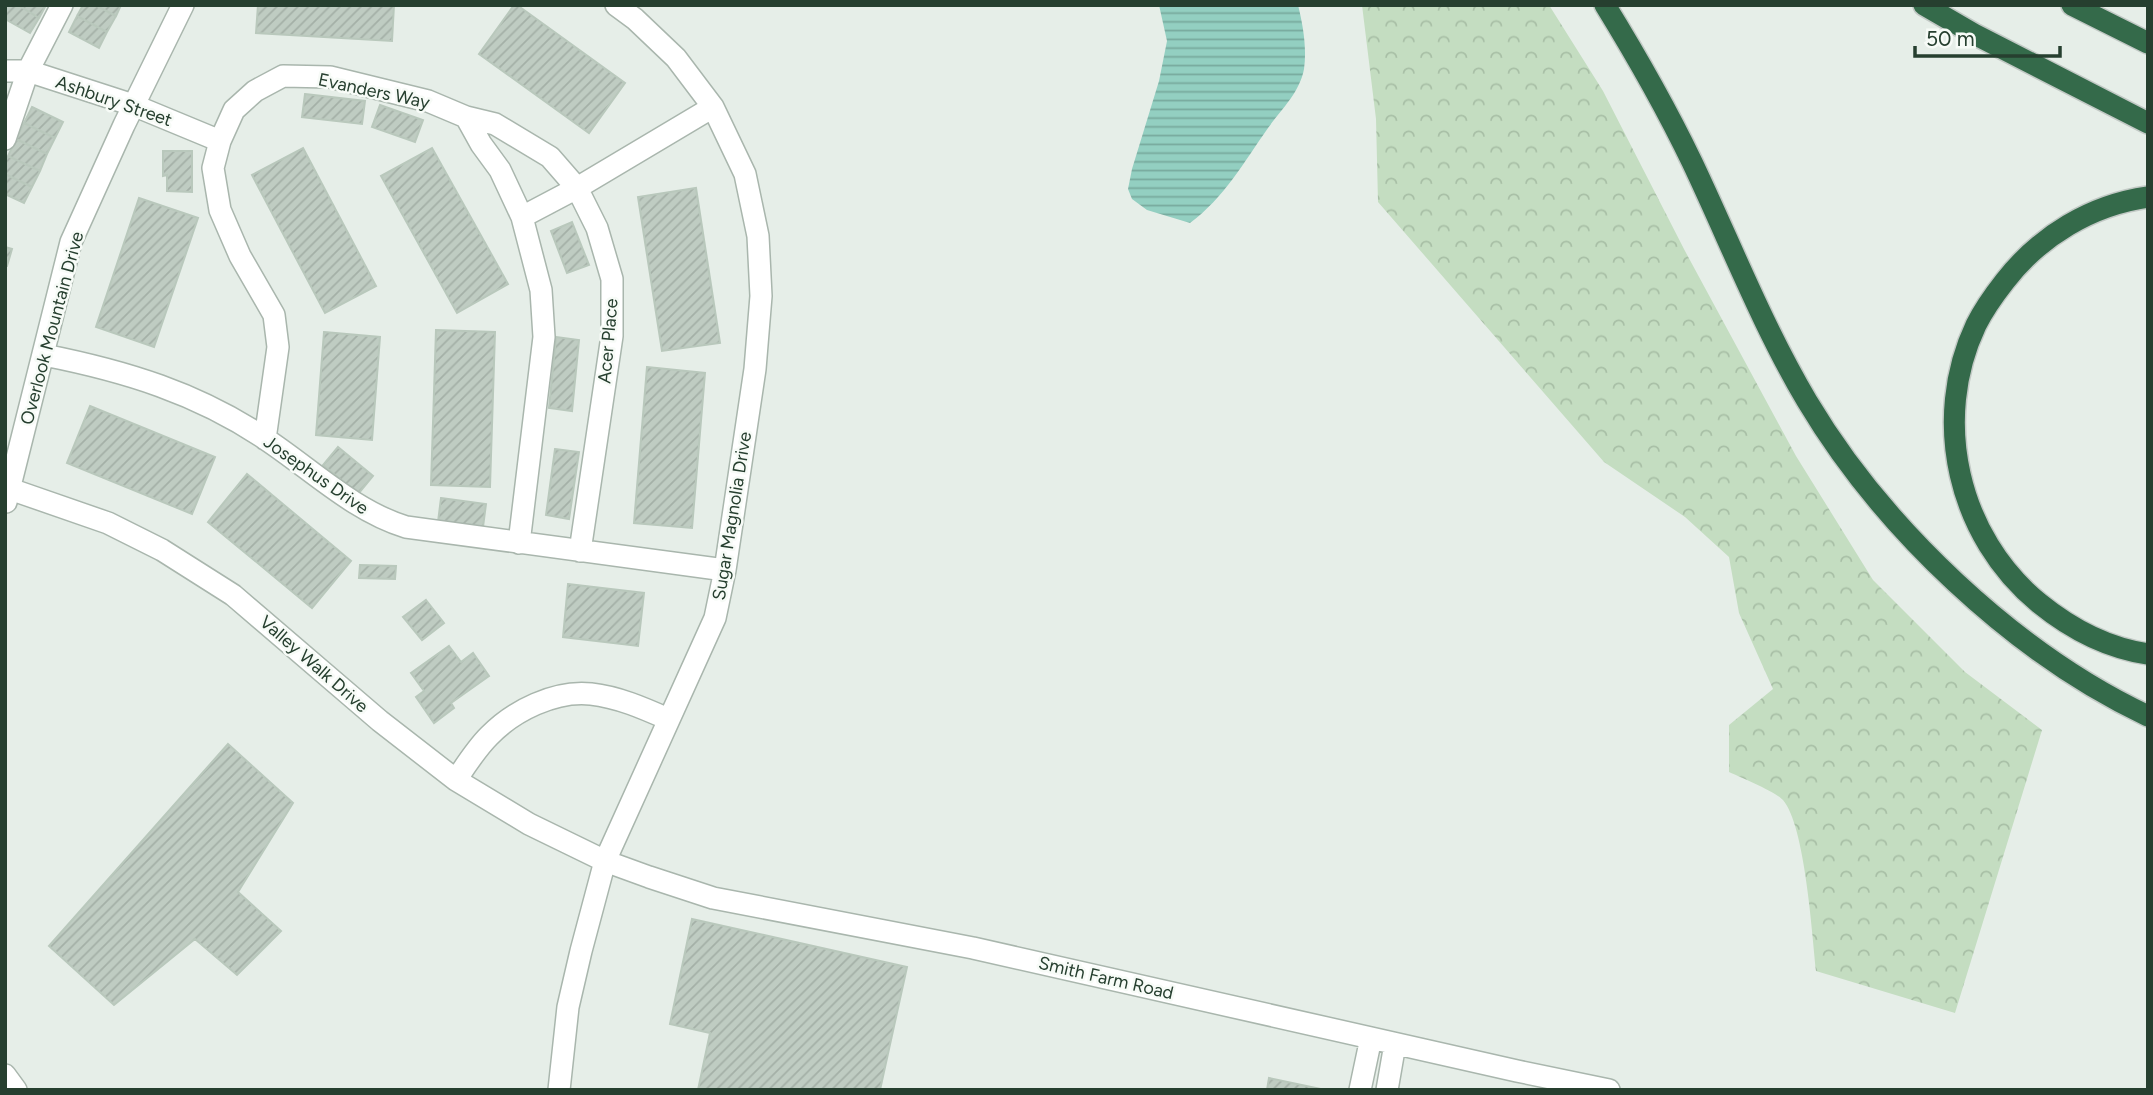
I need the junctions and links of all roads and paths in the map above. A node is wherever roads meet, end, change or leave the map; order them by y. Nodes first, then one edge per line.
1 (62, 5) edge
2 (183, 5) edge
3 (616, 5) edge
4 (1605, 5) edge
5 (1924, 5) edge
6 (2072, 5) edge
7 (2148, 43) edge
8 (5, 71) edge
9 (28, 71) junction
10 (133, 105) junction
11 (713, 107) junction
12 (466, 117) junction
13 (2148, 123) edge
14 (5, 139) edge
15 (220, 141) junction
16 (577, 188) junction
17 (2148, 197) edge
18 (522, 217) junction
19 (44, 355) junction
20 (265, 439) junction
21 (8, 496) edge
22 (519, 543) junction
23 (580, 551) junction
24 (725, 570) junction
25 (2148, 654) edge
26 (2148, 716) edge
27 (668, 719) junction
28 (456, 780) junction
29 (605, 861) junction
30 (1371, 1038) junction
31 (1395, 1044) junction
32 (5, 1075) edge
33 (16, 1090) edge
34 (559, 1090) edge
35 (1360, 1090) edge
36 (1387, 1090) edge
37 (1609, 1090) edge

1 - 9 street
2 - 10 street, Overlook Mountain Drive
3 - 11 street, Sugar Magnolia Drive
4 - 26 highway
5 - 13 highway
6 - 7 highway
8 - 9 street, Ashbury Street
9 - 10 street, Ashbury Street
9 - 14 street
10 - 15 street, Ashbury Street
10 - 19 street, Overlook Mountain Drive
11 - 16 street
11 - 24 street, Sugar Magnolia Drive
12 - 15 street, Evanders Way
12 - 16 street, Acer Place
12 - 18 street
15 - 20 street, Evanders Way
16 - 18 street
16 - 23 street, Acer Place
17 - 25 highway
18 - 22 street
19 - 20 street, Josephus Drive
19 - 21 street, Overlook Mountain Drive
20 - 22 street, Josephus Drive
21 - 28 street, Valley Walk Drive
22 - 23 street, Josephus Drive
23 - 24 street, Josephus Drive
24 - 27 street, Sugar Magnolia Drive
27 - 28 street
27 - 29 street, Sugar Magnolia Drive
28 - 29 street, Valley Walk Drive
29 - 30 street, Smith Farm Road
29 - 34 street, Sugar Magnolia Drive
30 - 31 street, Smith Farm Road
30 - 35 street
31 - 36 street
31 - 37 street, Smith Farm Road
32 - 33 street

